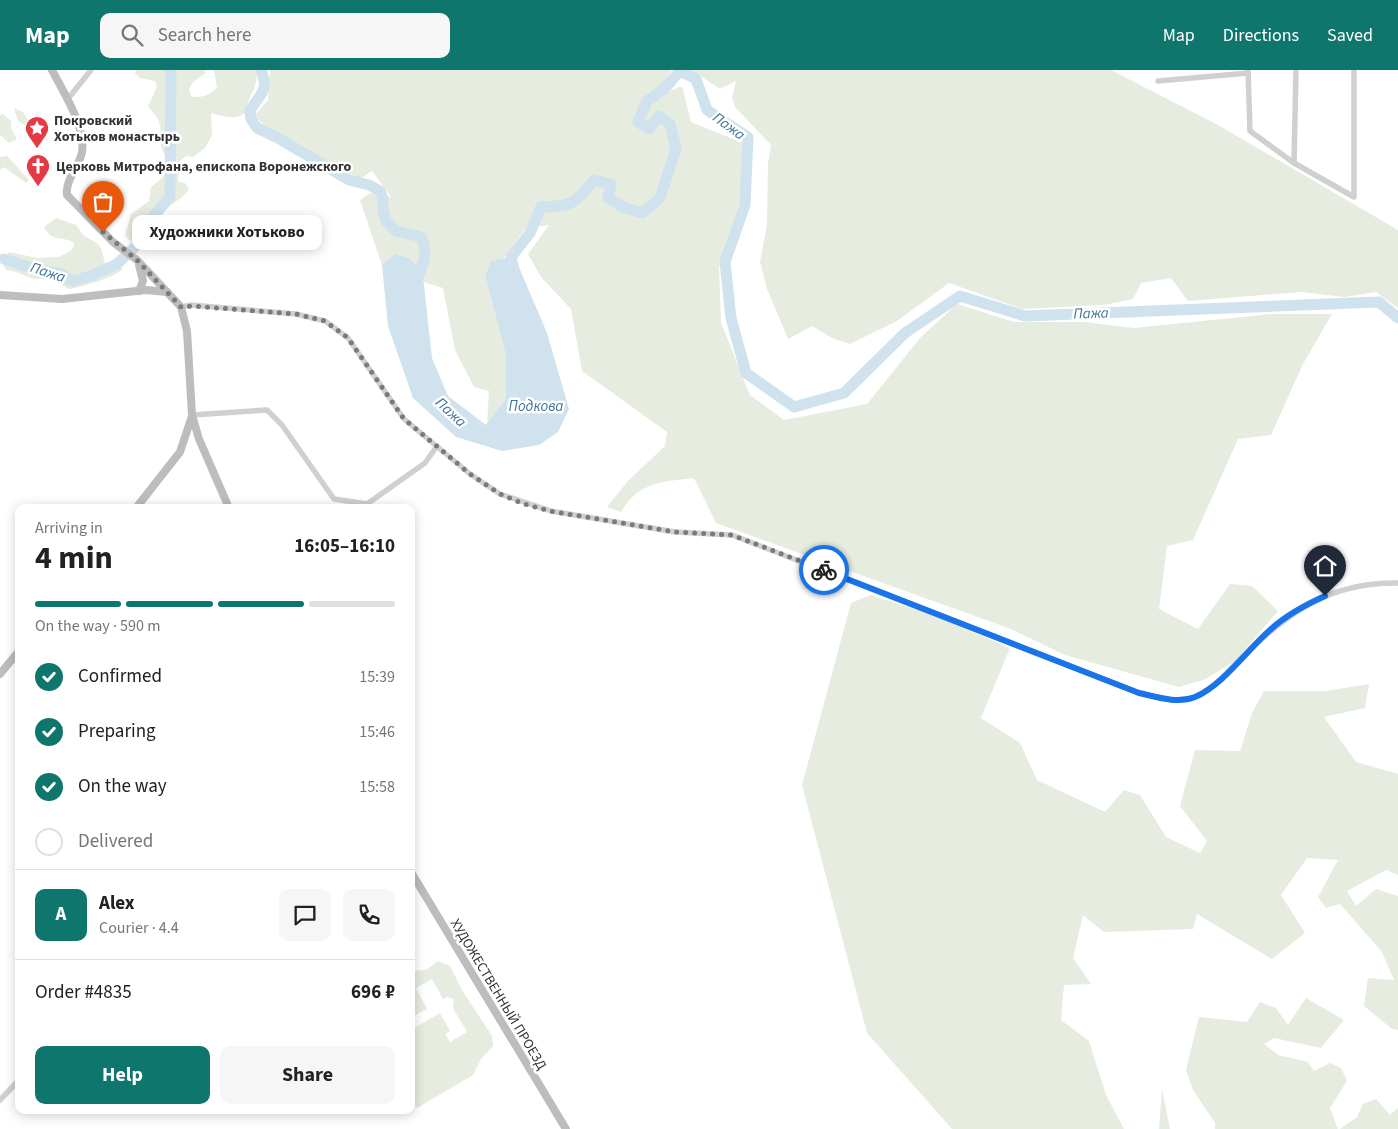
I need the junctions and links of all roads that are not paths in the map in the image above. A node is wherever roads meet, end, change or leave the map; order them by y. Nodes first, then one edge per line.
1 (52, 70) edge
2 (91, 70) edge
3 (1296, 70) edge
4 (1354, 70) edge
5 (1248, 72) edge
6 (1158, 81) dead end
7 (67, 100) junction
8 (1294, 163) junction
9 (137, 260) junction
10 (139, 291) junction
11 (168, 292) junction
12 (0, 295) edge
13 (181, 307) junction
14 (192, 416) junction
15 (437, 446) junction
16 (139, 504) edge
17 (227, 504) edge
18 (1398, 583) edge
19 (15, 656) edge
20 (0, 674) edge
21 (415, 879) edge
22 (15, 1084) edge
23 (0, 1100) edge
24 (566, 1129) edge

1 - 7 main road
2 - 7 street
3 - 8 street
4 - 8 street
5 - 6 street
5 - 8 street
7 - 9 main road
9 - 10 main road
9 - 11 main road
10 - 11 main road
10 - 12 main road
11 - 13 main road
13 - 14 main road
13 - 15 street
14 - 15 street
14 - 16 main road
14 - 17 main road
15 - 18 street
19 - 20 main road
21 - 24 main road, ХУДОЖЕСТВЕННЫЙ ПРОЕЗД
22 - 23 street

